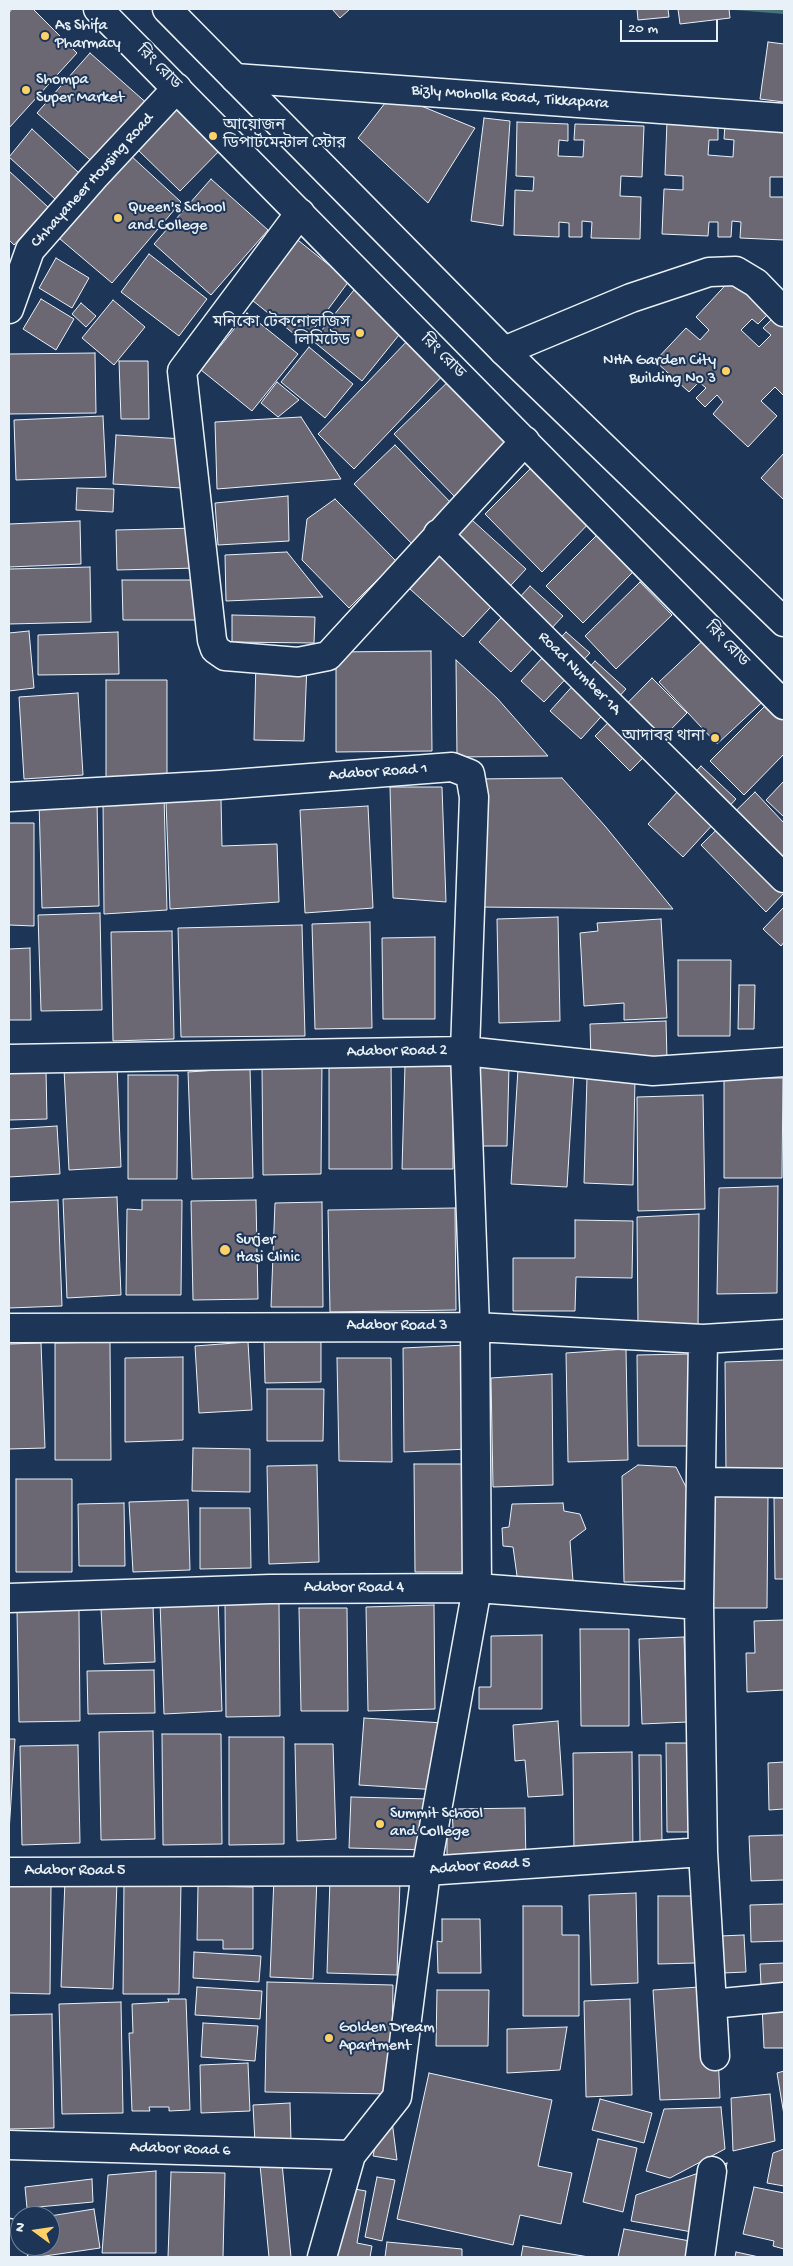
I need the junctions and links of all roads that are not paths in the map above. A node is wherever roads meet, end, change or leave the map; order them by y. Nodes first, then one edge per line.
1 (98, 9) edge
2 (167, 9) edge
3 (235, 78) junction
4 (178, 88) junction
5 (784, 118) edge
6 (300, 213) junction
7 (9, 309) edge
8 (784, 312) edge
9 (504, 351) junction
10 (525, 441) junction
11 (438, 534) junction
12 (784, 622) edge
13 (784, 705) edge
14 (9, 797) edge
15 (784, 878) edge
16 (465, 1051) junction
17 (9, 1059) edge
18 (784, 1062) edge
19 (475, 1327) junction
20 (9, 1328) edge
21 (784, 1334) edge
22 (703, 1339) junction
23 (701, 1482) junction
24 (784, 1483) edge
25 (477, 1588) junction
26 (9, 1598) edge
27 (699, 1605) junction
28 (703, 1852) junction
29 (426, 1871) junction
30 (9, 1872) edge
31 (784, 1997) edge
32 (712, 2004) junction
33 (715, 2056) dead end
34 (9, 2145) edge
35 (351, 2155) junction
36 (712, 2171) dead end
37 (9, 2233) edge
38 (13, 2257) edge
39 (322, 2257) edge
40 (700, 2257) edge

1 - 4 street, রিং রোড
2 - 3 street
3 - 5 street, Bizly Moholla Road, Tikkapara
3 - 9 street
4 - 6 street, রিং রোড
4 - 7 street, Chhayaneer Housing Road
6 - 10 street, রিং রোড
6 - 11 street
8 - 9 street
9 - 12 street
10 - 11 street
10 - 13 street, রিং রোড
11 - 15 street, Road Number 1A
14 - 16 street, Adabor Road 1
16 - 17 street, Adabor Road 2
16 - 18 street, Adabor Road 2
16 - 19 street
19 - 20 street, Adabor Road 3
19 - 22 street, Adabor Road 3
19 - 25 street
21 - 22 street, Adabor Road 3
22 - 23 street
23 - 24 street
23 - 27 street
25 - 26 street, Adabor Road 4
25 - 27 street, Adabor Road 4
25 - 29 street
27 - 28 street
28 - 29 street, Adabor Road 5
28 - 32 street
29 - 30 street, Adabor Road 5
29 - 35 street
31 - 32 street
32 - 33 street
34 - 35 street, Adabor Road 6
35 - 39 street
36 - 40 street
37 - 38 street

